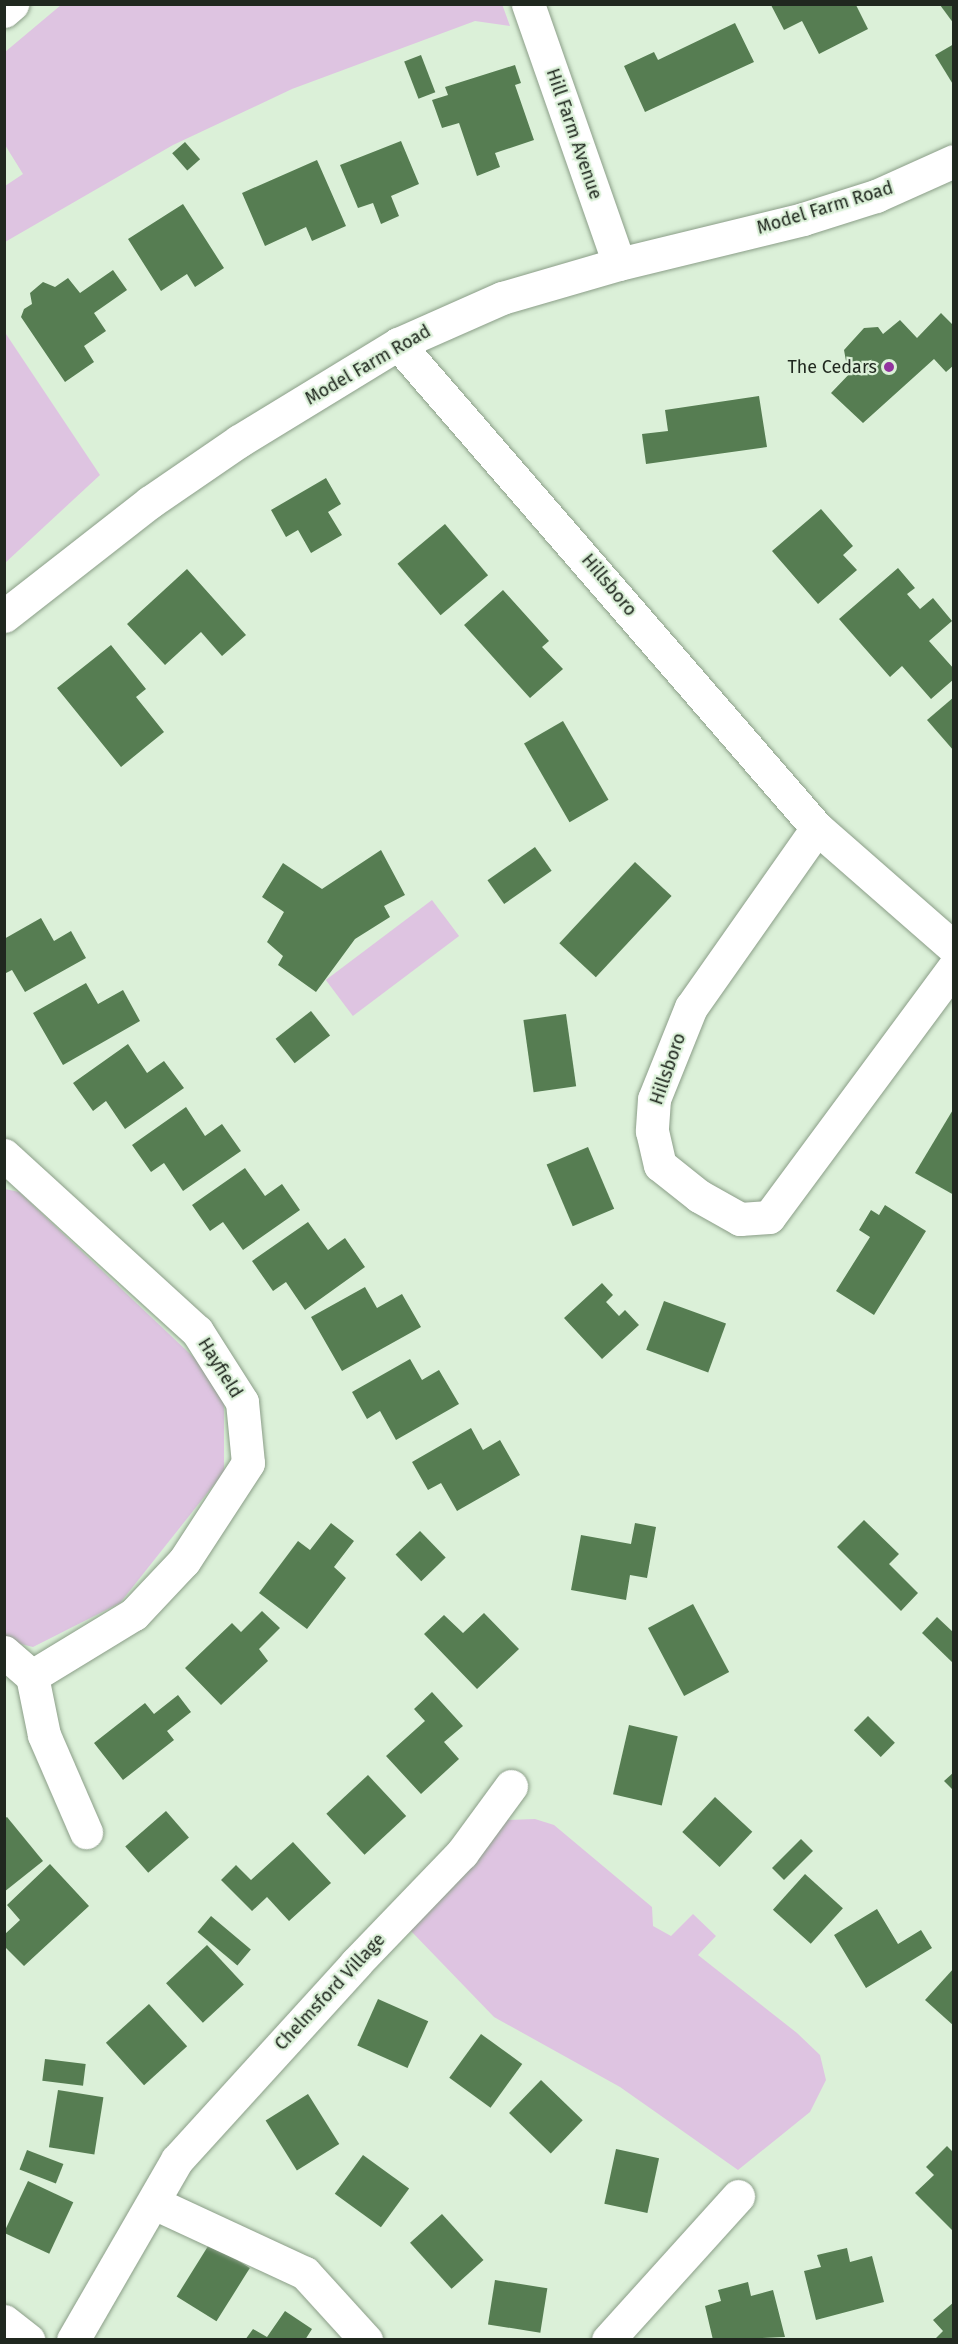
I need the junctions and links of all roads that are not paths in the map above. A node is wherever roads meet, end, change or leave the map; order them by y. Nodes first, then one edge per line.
1 (12, 4) edge
2 (528, 4) edge
3 (4, 10) edge
4 (954, 162) edge
5 (619, 264) junction
6 (398, 344) junction
7 (4, 616) edge
8 (817, 828) junction
9 (954, 948) edge
10 (954, 967) edge
11 (5, 1158) edge
12 (4, 1652) edge
13 (32, 1676) junction
14 (511, 1786) dead end
15 (86, 1832) dead end
16 (738, 2196) dead end
17 (154, 2203) junction
18 (4, 2321) edge
19 (28, 2340) edge
20 (73, 2340) edge
21 (366, 2340) edge
22 (608, 2340) edge

1 - 3 street
2 - 5 street, Hill Farm Avenue
4 - 5 street, Model Farm Road
5 - 6 street, Model Farm Road
6 - 7 street, Model Farm Road
6 - 8 street, Hillsboro
8 - 9 street, Hillsboro
8 - 10 street, Hillsboro
11 - 13 street, Hayfield
12 - 13 street
13 - 15 street
14 - 17 street, Chelmsford Village
16 - 22 street
17 - 20 street, Chelmsford Village
17 - 21 street
18 - 19 street

